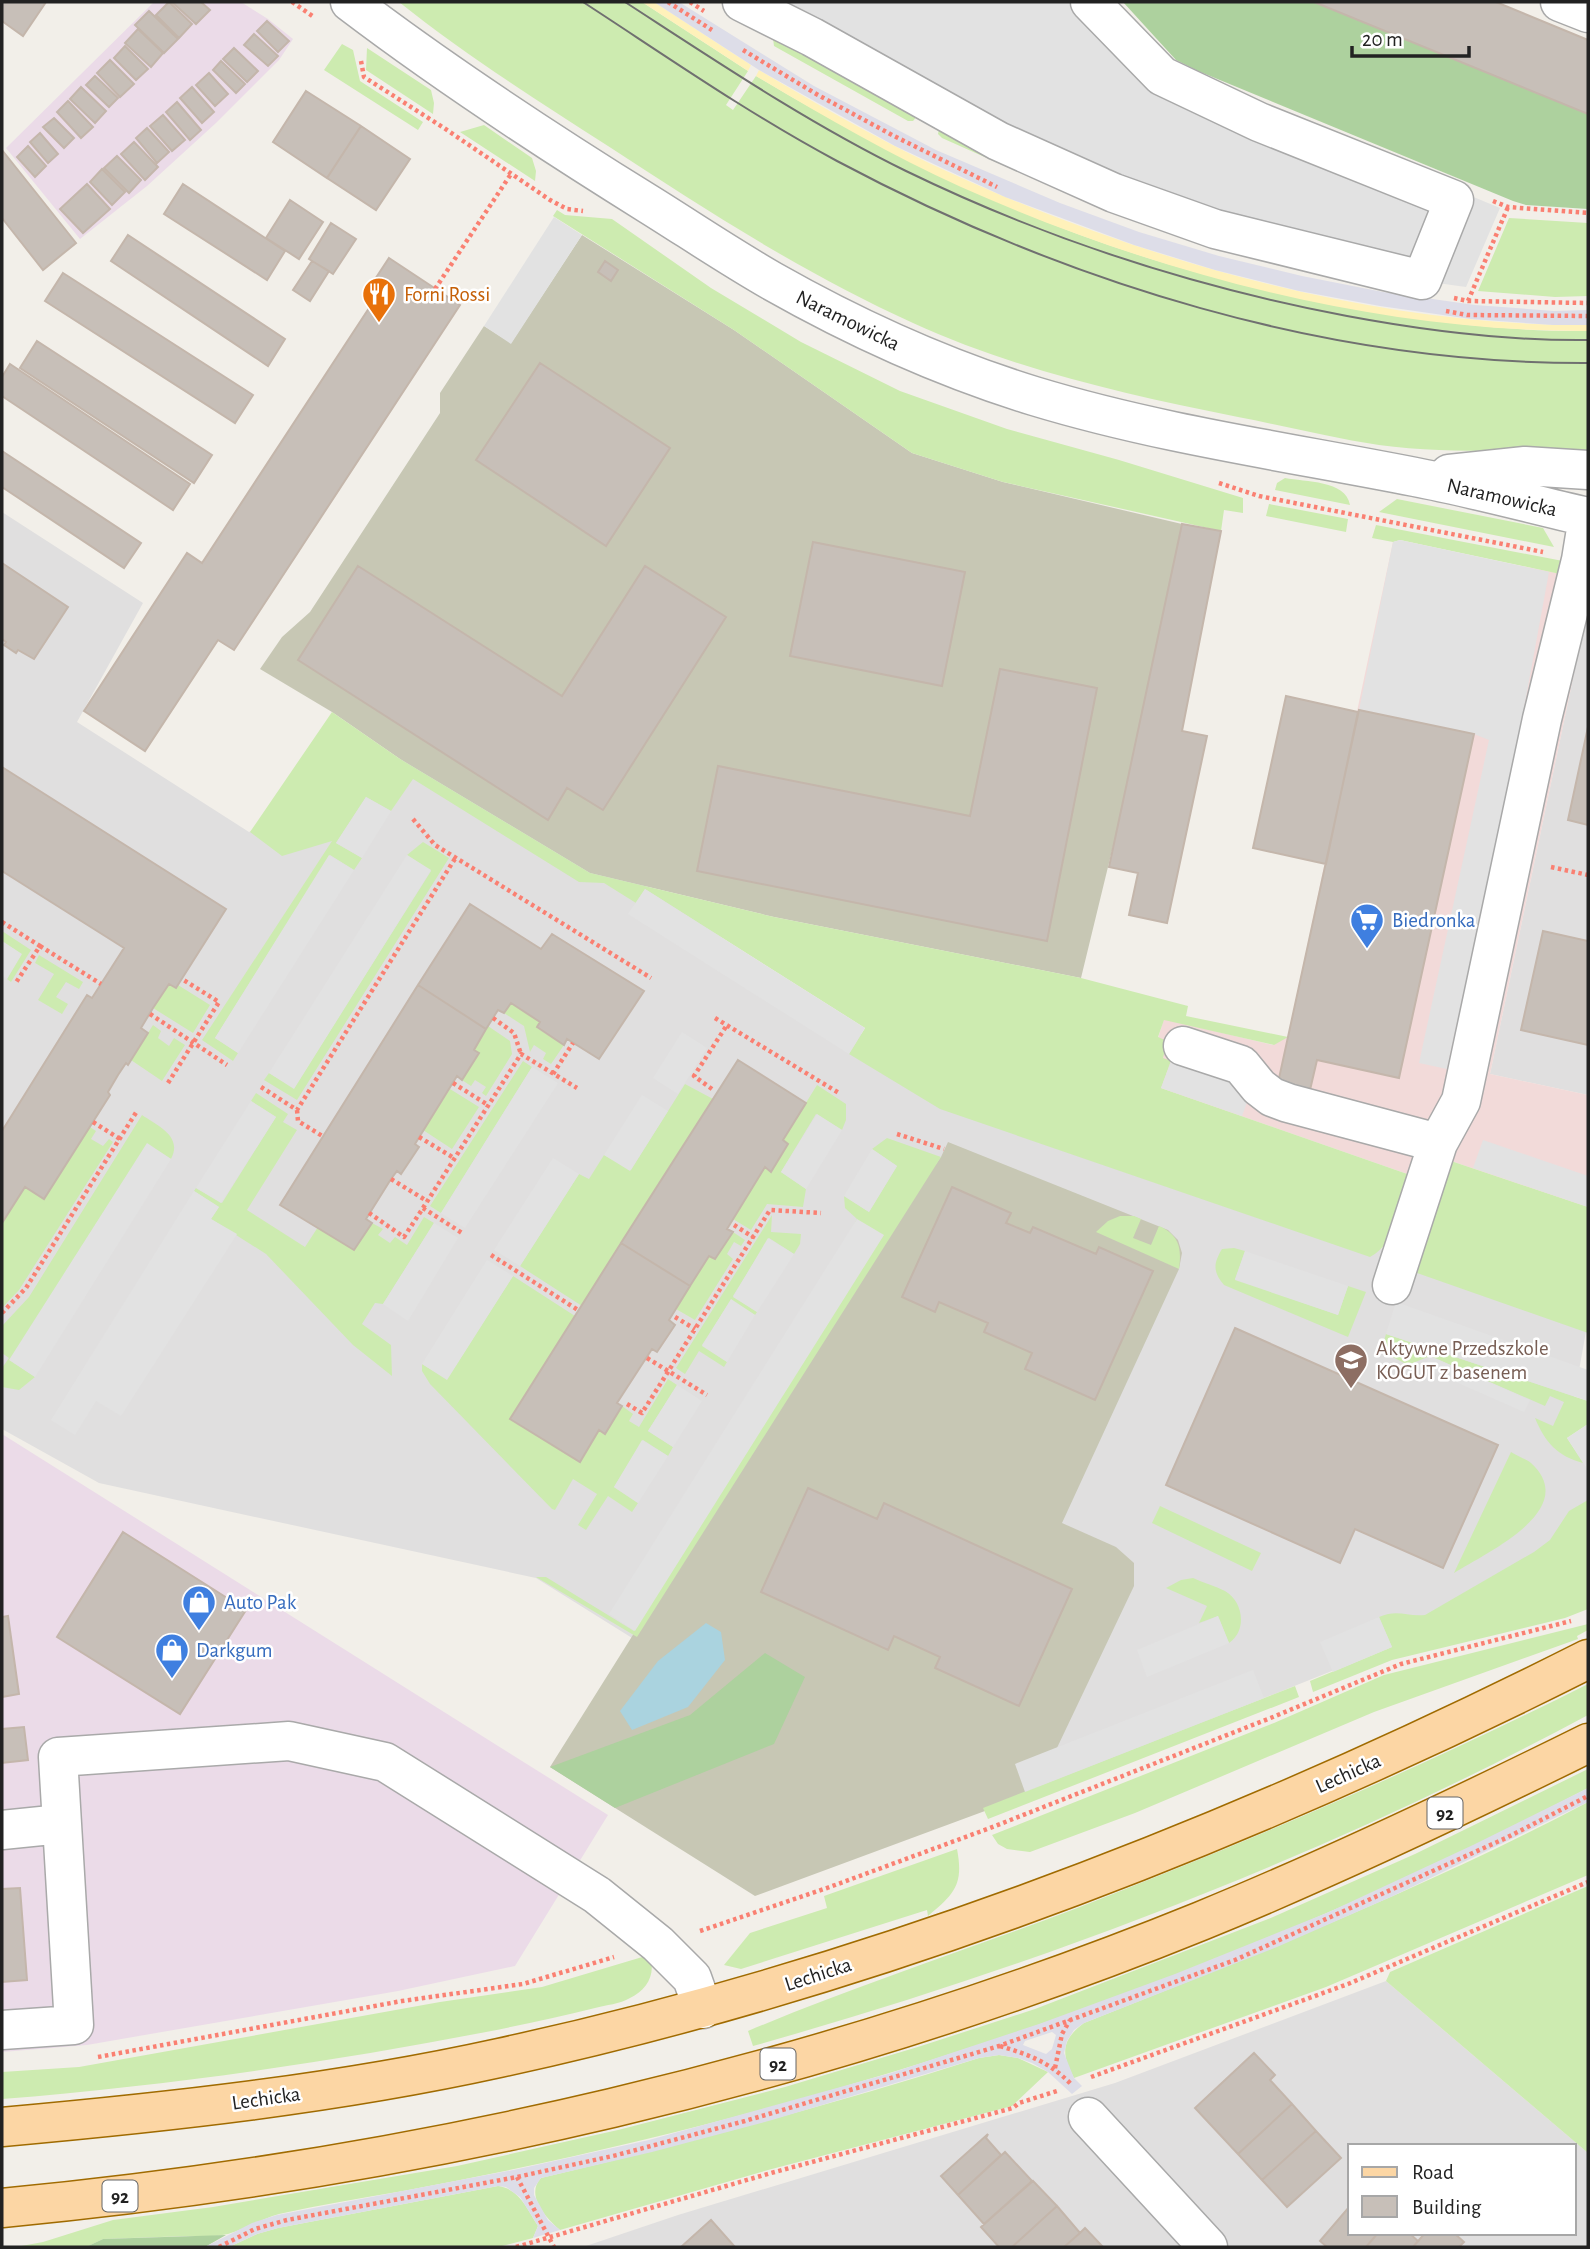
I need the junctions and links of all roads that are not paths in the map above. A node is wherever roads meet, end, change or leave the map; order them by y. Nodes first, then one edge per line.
1 (350, 2) edge
2 (743, 2) edge
3 (1090, 2) edge
4 (1560, 2) edge
5 (1588, 13) edge
6 (1588, 470) edge
7 (1416, 477) junction
8 (1588, 517) edge
9 (1183, 1046) dead end
10 (1438, 1143) junction
11 (1392, 1285) dead end
12 (1588, 1660) edge
13 (1588, 1743) edge
14 (61, 1824) junction
15 (2, 1830) edge
16 (703, 2009) junction
17 (2, 2030) edge
18 (1080, 2095) road end
19 (2, 2127) edge
20 (2, 2208) edge
21 (1208, 2247) edge

1 - 7 street, Naramowicka
2 - 3 street
4 - 5 street
6 - 7 street, Naramowicka
7 - 8 street, Naramowicka
8 - 10 street
9 - 10 street
10 - 11 street
12 - 16 main road, Lechicka
13 - 20 main road, 92
14 - 15 street
14 - 16 street
14 - 17 street
16 - 19 main road, Lechicka
18 - 21 street

